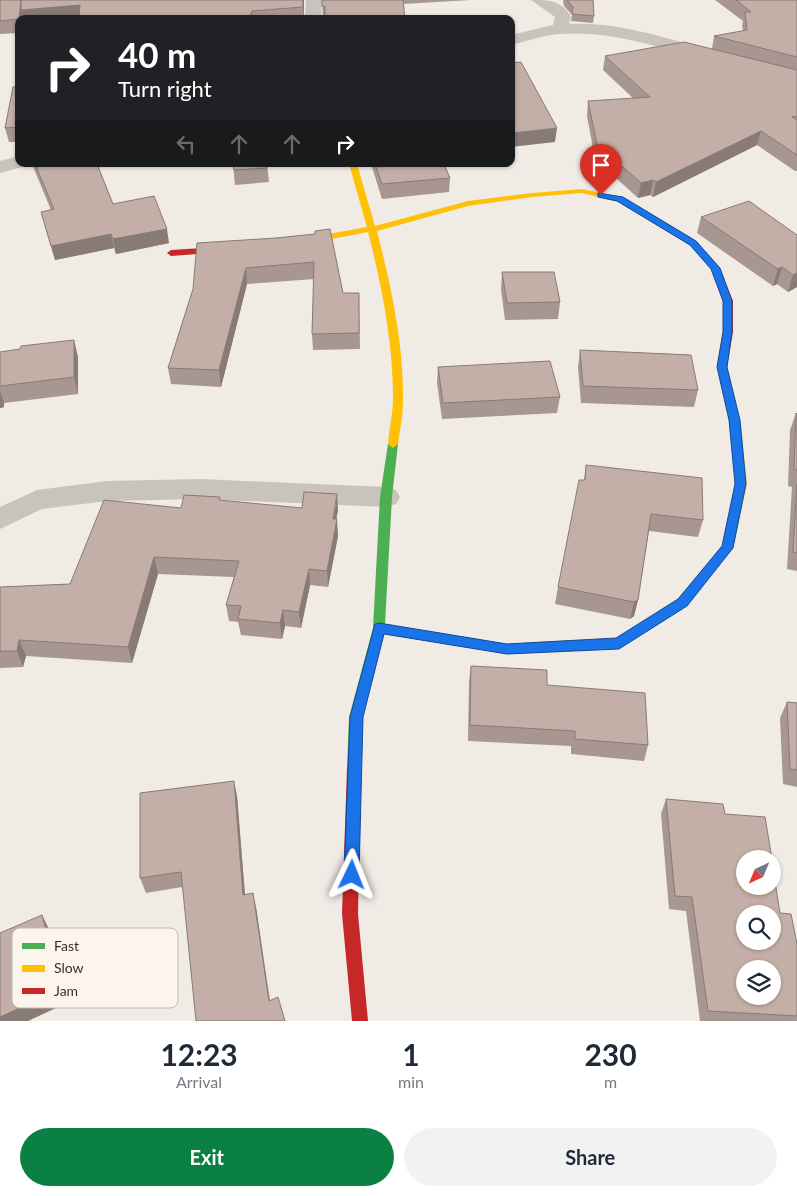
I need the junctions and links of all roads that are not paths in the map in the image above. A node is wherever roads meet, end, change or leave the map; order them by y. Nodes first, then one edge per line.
1 (314, 0) edge
2 (539, 0) edge
3 (313, 15) edge
4 (560, 28) junction
5 (515, 39) edge
6 (722, 59) edge
7 (15, 163) edge
8 (0, 167) edge
9 (354, 167) edge
10 (374, 229) junction
11 (287, 245) edge
12 (248, 248) edge
13 (172, 253) dead end
14 (386, 497) junction
15 (0, 519) edge
16 (379, 628) junction
17 (360, 1021) edge

1 - 3 street
2 - 4 street
4 - 5 street
4 - 6 street
7 - 8 street
9 - 10 street
10 - 11 street
10 - 14 street
10 - 16 street
12 - 13 street
14 - 15 street
14 - 16 street
16 - 17 street

